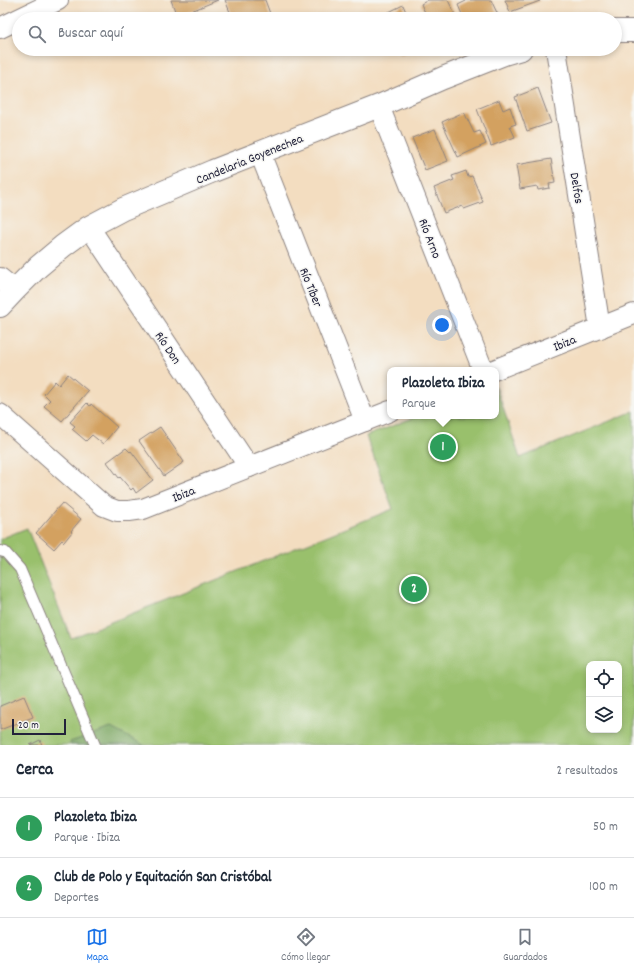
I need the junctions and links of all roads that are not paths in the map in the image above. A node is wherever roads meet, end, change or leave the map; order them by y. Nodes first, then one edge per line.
1 (58, 0) edge
2 (33, 12) edge
3 (12, 22) edge
4 (0, 28) edge
5 (622, 31) edge
6 (634, 31) edge
7 (499, 56) edge
8 (557, 56) edge
9 (379, 106) junction
10 (260, 153) junction
11 (89, 226) junction
12 (7, 284) edge
13 (0, 306) edge
14 (634, 314) edge
15 (600, 328) junction
16 (482, 367) edge
17 (499, 368) edge
18 (387, 412) edge
19 (0, 414) edge
20 (365, 421) junction
21 (249, 467) junction
22 (0, 552) edge
23 (95, 745) edge

1 - 2 street
3 - 4 street
5 - 6 street
7 - 9 street, Candelaria Goyenechea
8 - 15 street, Delfos
9 - 10 street, Candelaria Goyenechea
9 - 16 street, Río Arno
10 - 11 street, Candelaria Goyenechea
10 - 20 street, Río Tíber
11 - 12 street, Candelaria Goyenechea
11 - 21 street, Río Don
12 - 13 street, Candelaria Goyenechea
14 - 15 street, Ibiza
15 - 17 street, Ibiza
18 - 20 street, Ibiza
19 - 21 street, Ibiza
20 - 21 street, Ibiza
22 - 23 lane

